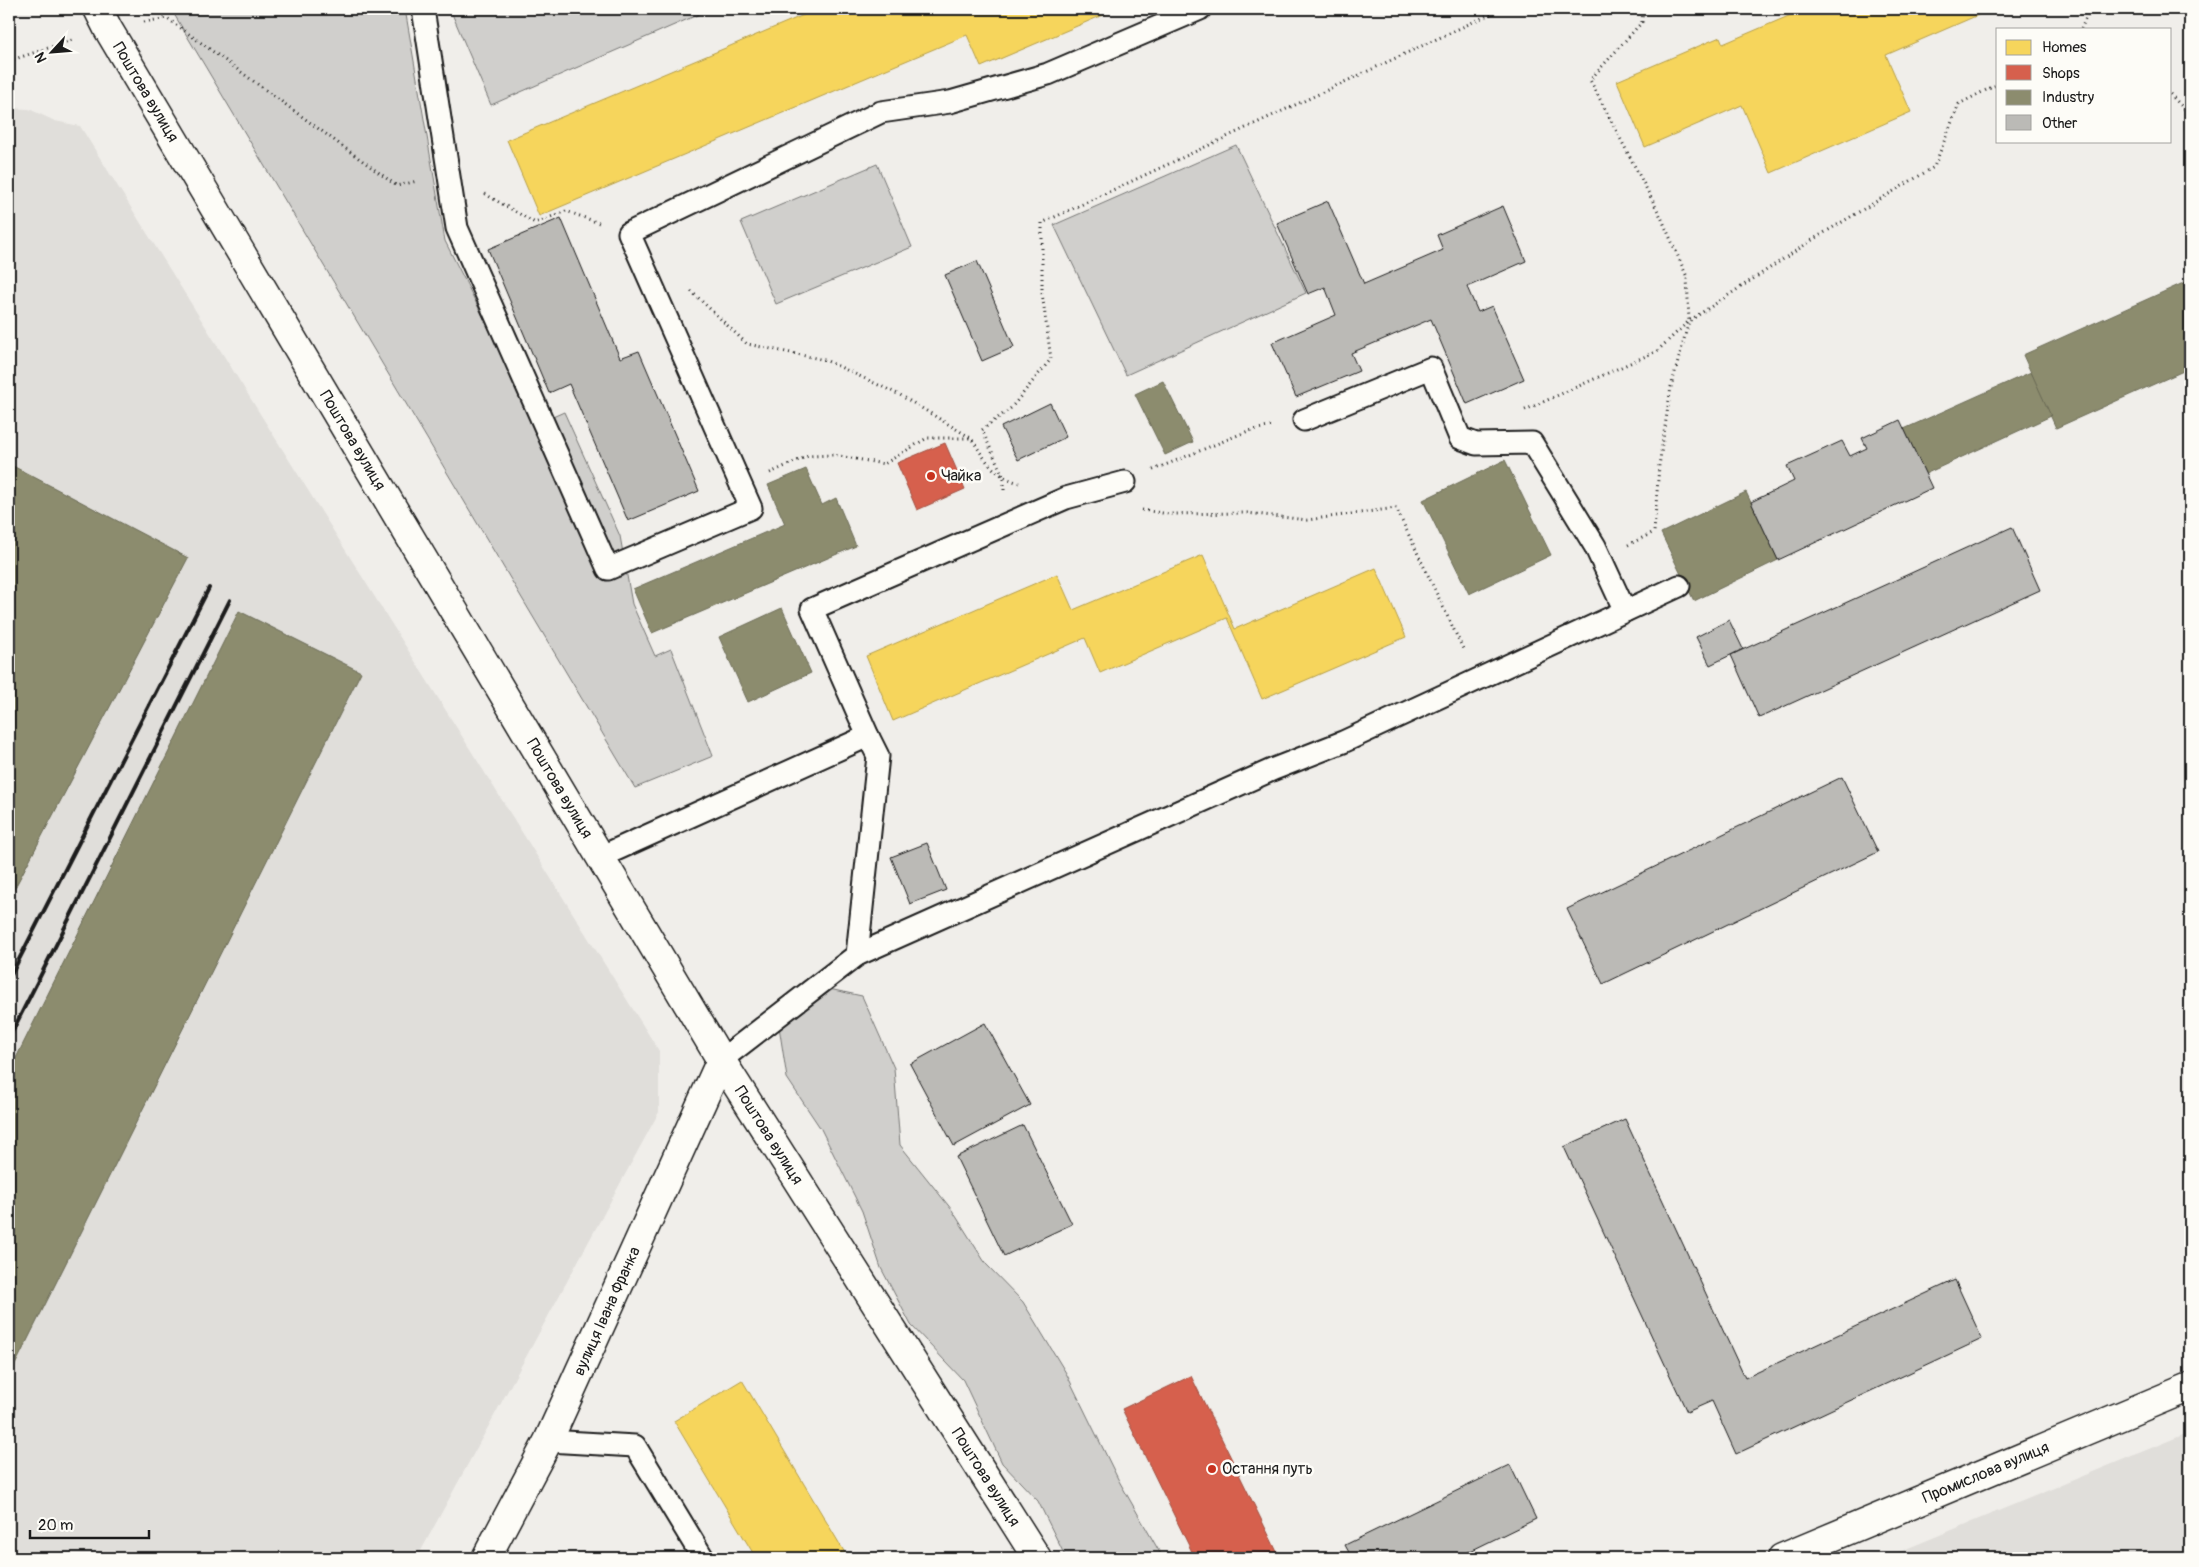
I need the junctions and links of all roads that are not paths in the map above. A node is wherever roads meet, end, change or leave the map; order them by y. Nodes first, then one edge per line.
1 (423, 9) edge
2 (1200, 9) edge
3 (103, 19) edge
4 (1304, 420) road end
5 (1125, 482) road end
6 (1679, 586) dead end
7 (1625, 610) junction
8 (868, 736) junction
9 (600, 857) junction
10 (857, 955) junction
11 (721, 1060) junction
12 (2190, 1387) edge
13 (548, 1441) junction
14 (486, 1558) edge
15 (703, 1558) edge
16 (1037, 1558) edge
17 (1782, 1558) edge

1 - 2 lane
3 - 9 street, Поштова вулиця
4 - 7 lane
5 - 8 lane
6 - 7 lane
7 - 10 lane
8 - 9 lane
8 - 10 lane
9 - 11 street, Поштова вулиця
10 - 11 lane
11 - 13 street, вулиця Івана Франка
11 - 16 street, Поштова вулиця
12 - 17 street, Промислова вулиця
13 - 14 street, вулиця Івана Франка
13 - 15 lane

